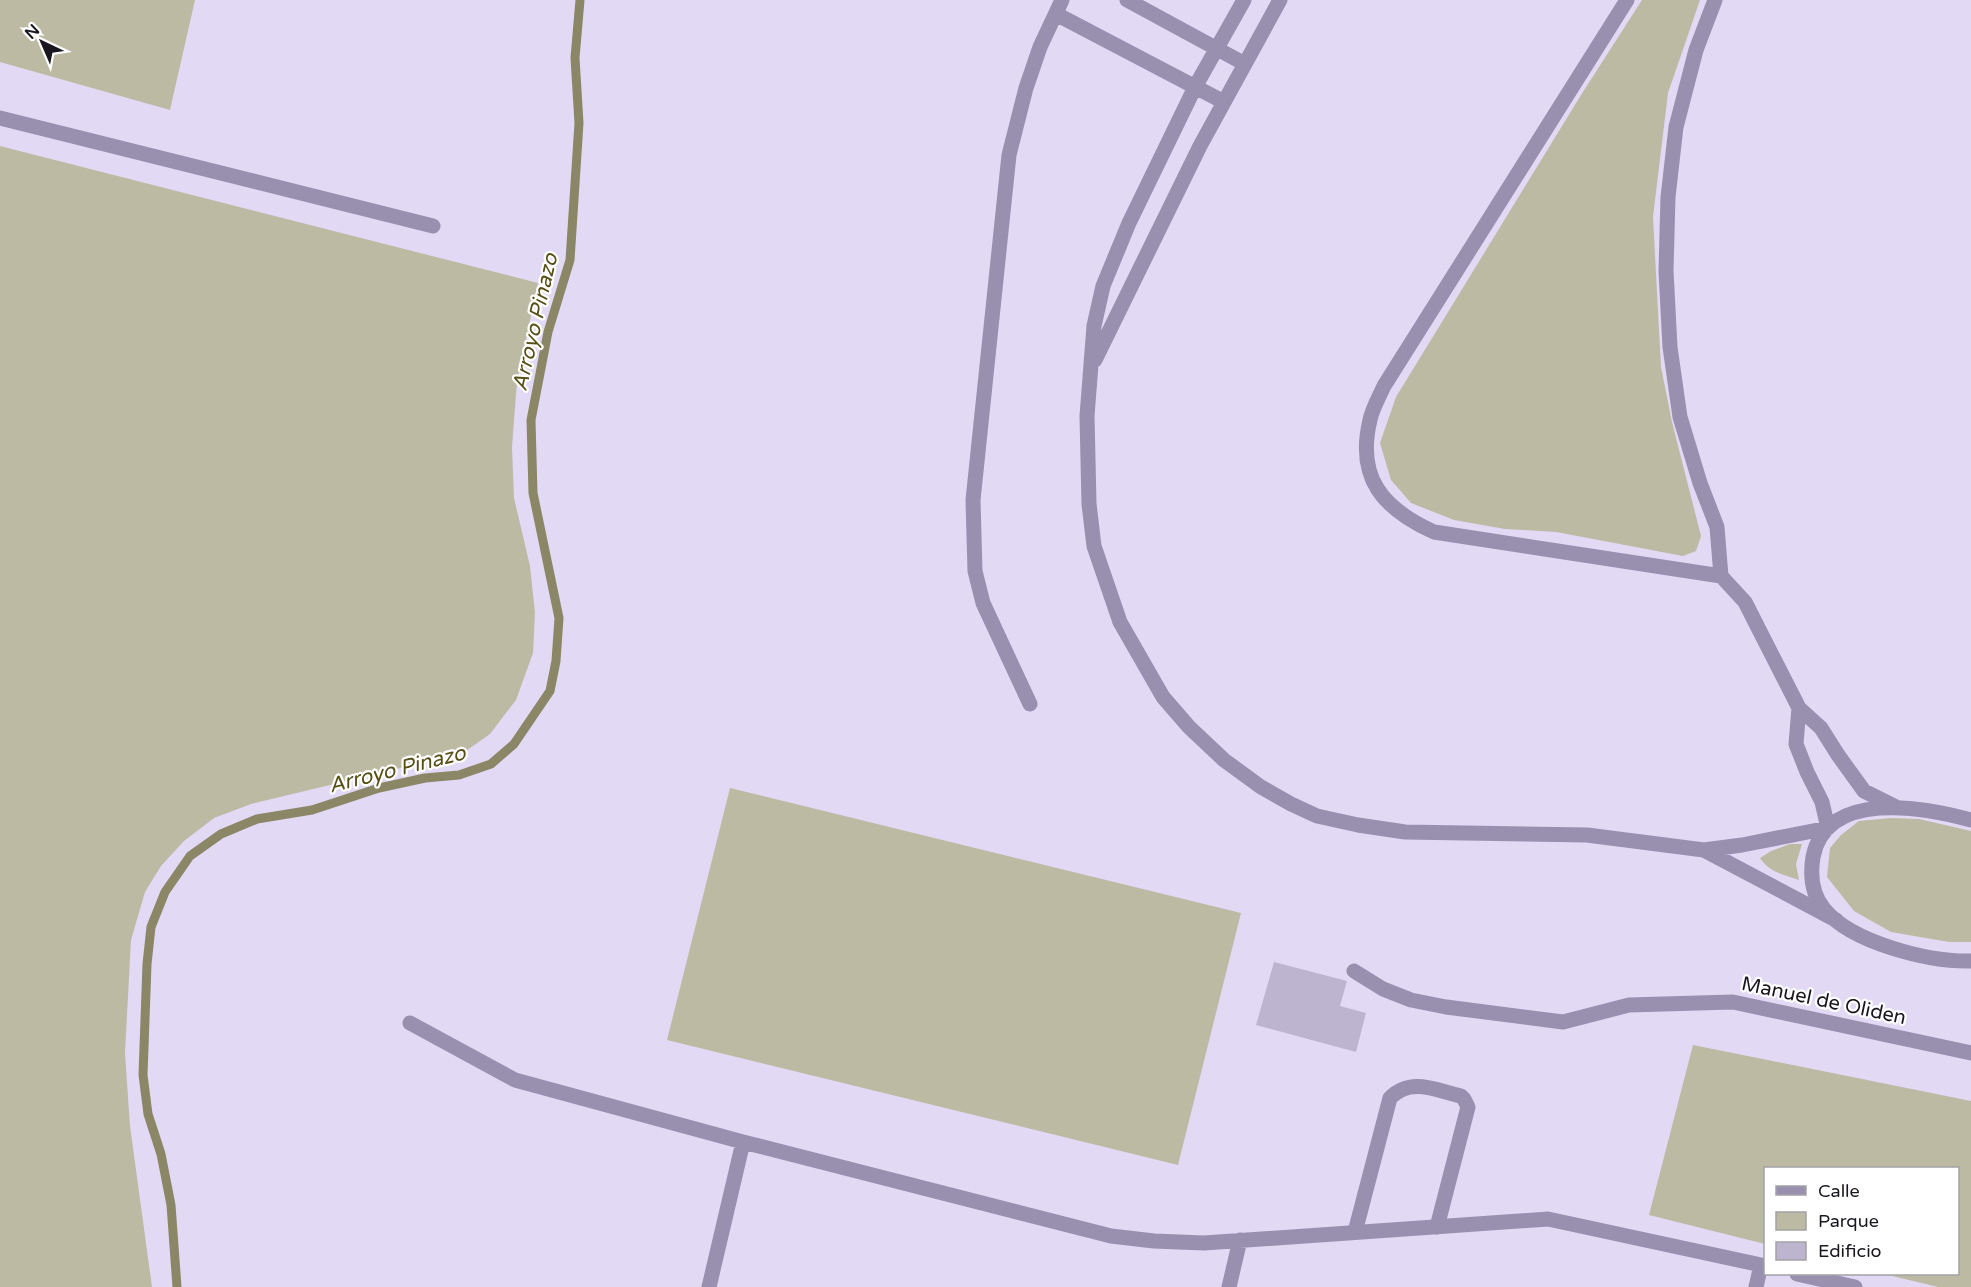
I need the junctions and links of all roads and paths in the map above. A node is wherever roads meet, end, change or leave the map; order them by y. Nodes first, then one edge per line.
1 (1128, 0) edge
2 (1244, 0) edge
3 (1280, 0) edge
4 (1627, 0) edge
5 (1715, 0) edge
6 (1059, 7) edge
7 (1216, 49) junction
8 (1245, 64) junction
9 (1196, 87) junction
10 (1224, 102) junction
11 (0, 118) edge
12 (433, 226) dead end
13 (1091, 369) junction
14 (1721, 576) junction
15 (1030, 704) dead end
16 (1799, 708) junction
17 (1896, 807) junction
18 (1971, 820) edge
19 (1828, 828) junction
20 (1704, 850) junction
21 (1836, 920) junction
22 (1971, 961) edge
23 (1354, 971) dead end
24 (410, 1023) dead end
25 (1971, 1053) edge
26 (743, 1142) junction
27 (1437, 1227) junction
28 (1355, 1232) junction
29 (1240, 1240) junction
30 (1763, 1266) edge
31 (1801, 1275) edge
32 (709, 1287) edge
33 (1229, 1287) edge
34 (1756, 1287) edge
35 (1855, 1287) edge

1 - 7 street
2 - 7 street
3 - 8 street
4 - 14 street
5 - 14 street
6 - 9 street
6 - 15 street
7 - 8 street
7 - 9 street
8 - 10 street
9 - 10 street
9 - 13 street
10 - 13 street
11 - 12 street
13 - 20 street
14 - 16 street
16 - 17 street
16 - 19 street
17 - 18 street
17 - 19 street
19 - 20 street
19 - 21 street
20 - 21 street
21 - 22 street
23 - 25 street, Manuel de Oliden
24 - 26 street
26 - 29 street
26 - 32 street
27 - 28 street
27 - 28 street
27 - 30 street
28 - 29 street
29 - 33 street
30 - 34 street
31 - 35 street

